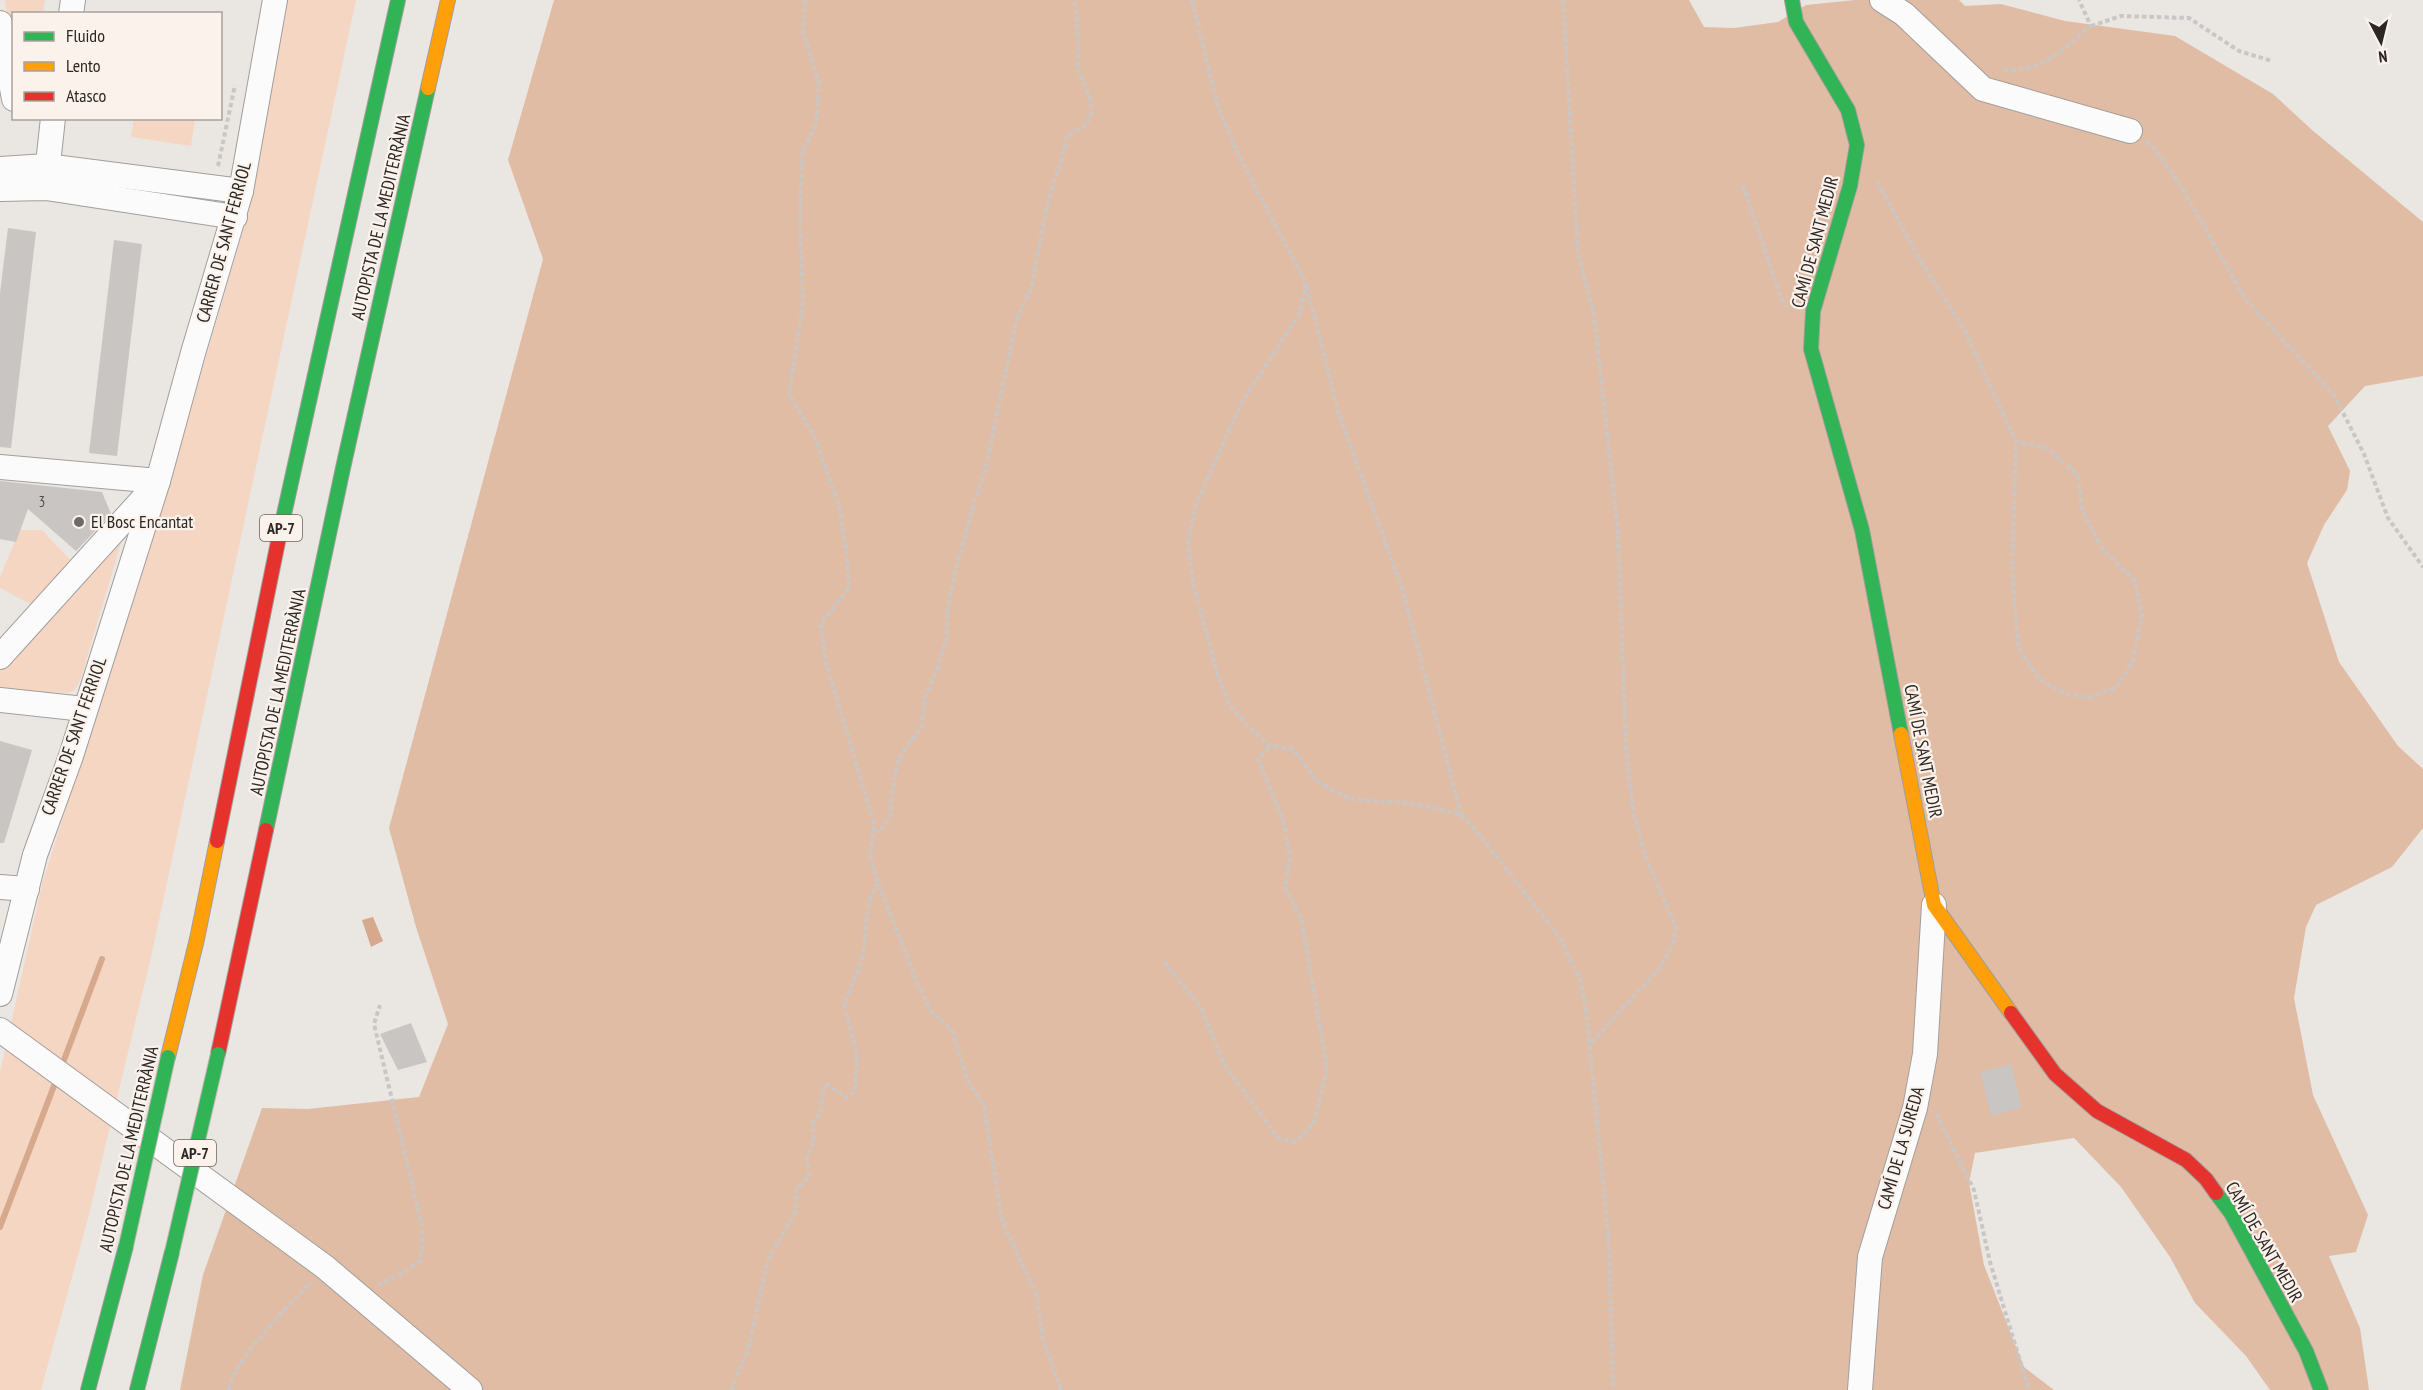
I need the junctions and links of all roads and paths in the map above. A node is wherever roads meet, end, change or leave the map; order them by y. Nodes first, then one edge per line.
1 (275, 0) edge
2 (398, 0) edge
3 (448, 0) edge
4 (805, 0) edge
5 (1073, 0) edge
6 (1192, 0) edge
7 (1563, 0) edge
8 (1792, 0) edge
9 (1882, 0) edge
10 (2079, 0) edge
11 (0, 23) edge
12 (2091, 26) junction
13 (2272, 61) dead end
14 (1964, 71) junction
15 (236, 80) dead end
16 (12, 88) edge
17 (52, 120) edge
18 (2130, 131) joint
19 (1857, 145) junction
20 (0, 169) edge
21 (216, 174) dead end
22 (46, 177) junction
23 (1743, 185) dead end
24 (0, 189) edge
25 (242, 191) junction
26 (235, 217) junction
27 (1306, 283) junction
28 (1787, 308) dead end
29 (2016, 442) junction
30 (0, 467) edge
31 (158, 481) junction
32 (2423, 567) edge
33 (0, 657) edge
34 (0, 700) edge
35 (84, 709) junction
36 (1270, 746) junction
37 (1461, 815) junction
38 (873, 832) junction
39 (878, 883) junction
40 (0, 887) edge
41 (27, 889) junction
42 (1934, 905) junction
43 (1164, 962) dead end
44 (0, 994) edge
45 (380, 1005) dead end
46 (0, 1030) edge
47 (1589, 1044) junction
48 (1920, 1081) junction
49 (325, 1267) junction
50 (358, 1295) junction
51 (88, 1390) edge
52 (137, 1390) edge
53 (229, 1390) edge
54 (470, 1390) edge
55 (731, 1390) edge
56 (1061, 1390) edge
57 (1613, 1390) edge
58 (1860, 1390) edge
59 (2029, 1390) edge
60 (2321, 1390) edge

1 - 25 street, CARRER DE SANT FERRIOL
2 - 51 main road, AUTOPISTA DE LA MEDITERRÀNIA / AP-7, bridge
3 - 52 main road, AUTOPISTA DE LA MEDITERRÀNIA / AP-7, bridge
4 - 38 path
5 - 38 path
6 - 27 path
7 - 47 path
8 - 19 main road, CAMÍ DE SANT MEDIR
9 - 14 street
10 - 12 path
11 - 16 street
12 - 13 path
12 - 14 path
14 - 18 street
15 - 21 path
17 - 22 street
18 - 32 path
19 - 29 path
19 - 42 main road, CAMÍ DE SANT MEDIR
20 - 22 street
22 - 24 street
22 - 25 street
22 - 26 street
23 - 28 path
25 - 26 street, CARRER DE SANT FERRIOL
26 - 31 street, CARRER DE SANT FERRIOL
27 - 36 path
27 - 37 path
29 - 29 path
30 - 31 street
31 - 33 street, CARRER DE SANT FERRIOL
31 - 35 street, CARRER DE SANT FERRIOL
34 - 35 street
35 - 41 street, CARRER DE SANT FERRIOL
36 - 37 path
36 - 43 path
37 - 47 path
38 - 39 path
39 - 55 path
39 - 56 path
40 - 41 street
41 - 44 street, CARRER DE SANT FERRIOL
42 - 48 street, CAMÍ DE LA SUREDA
42 - 60 main road, CAMÍ DE SANT MEDIR
45 - 50 path
46 - 49 street
47 - 57 path
48 - 58 street, CAMÍ DE LA SUREDA
48 - 59 path
49 - 50 street
49 - 53 path
50 - 54 street

